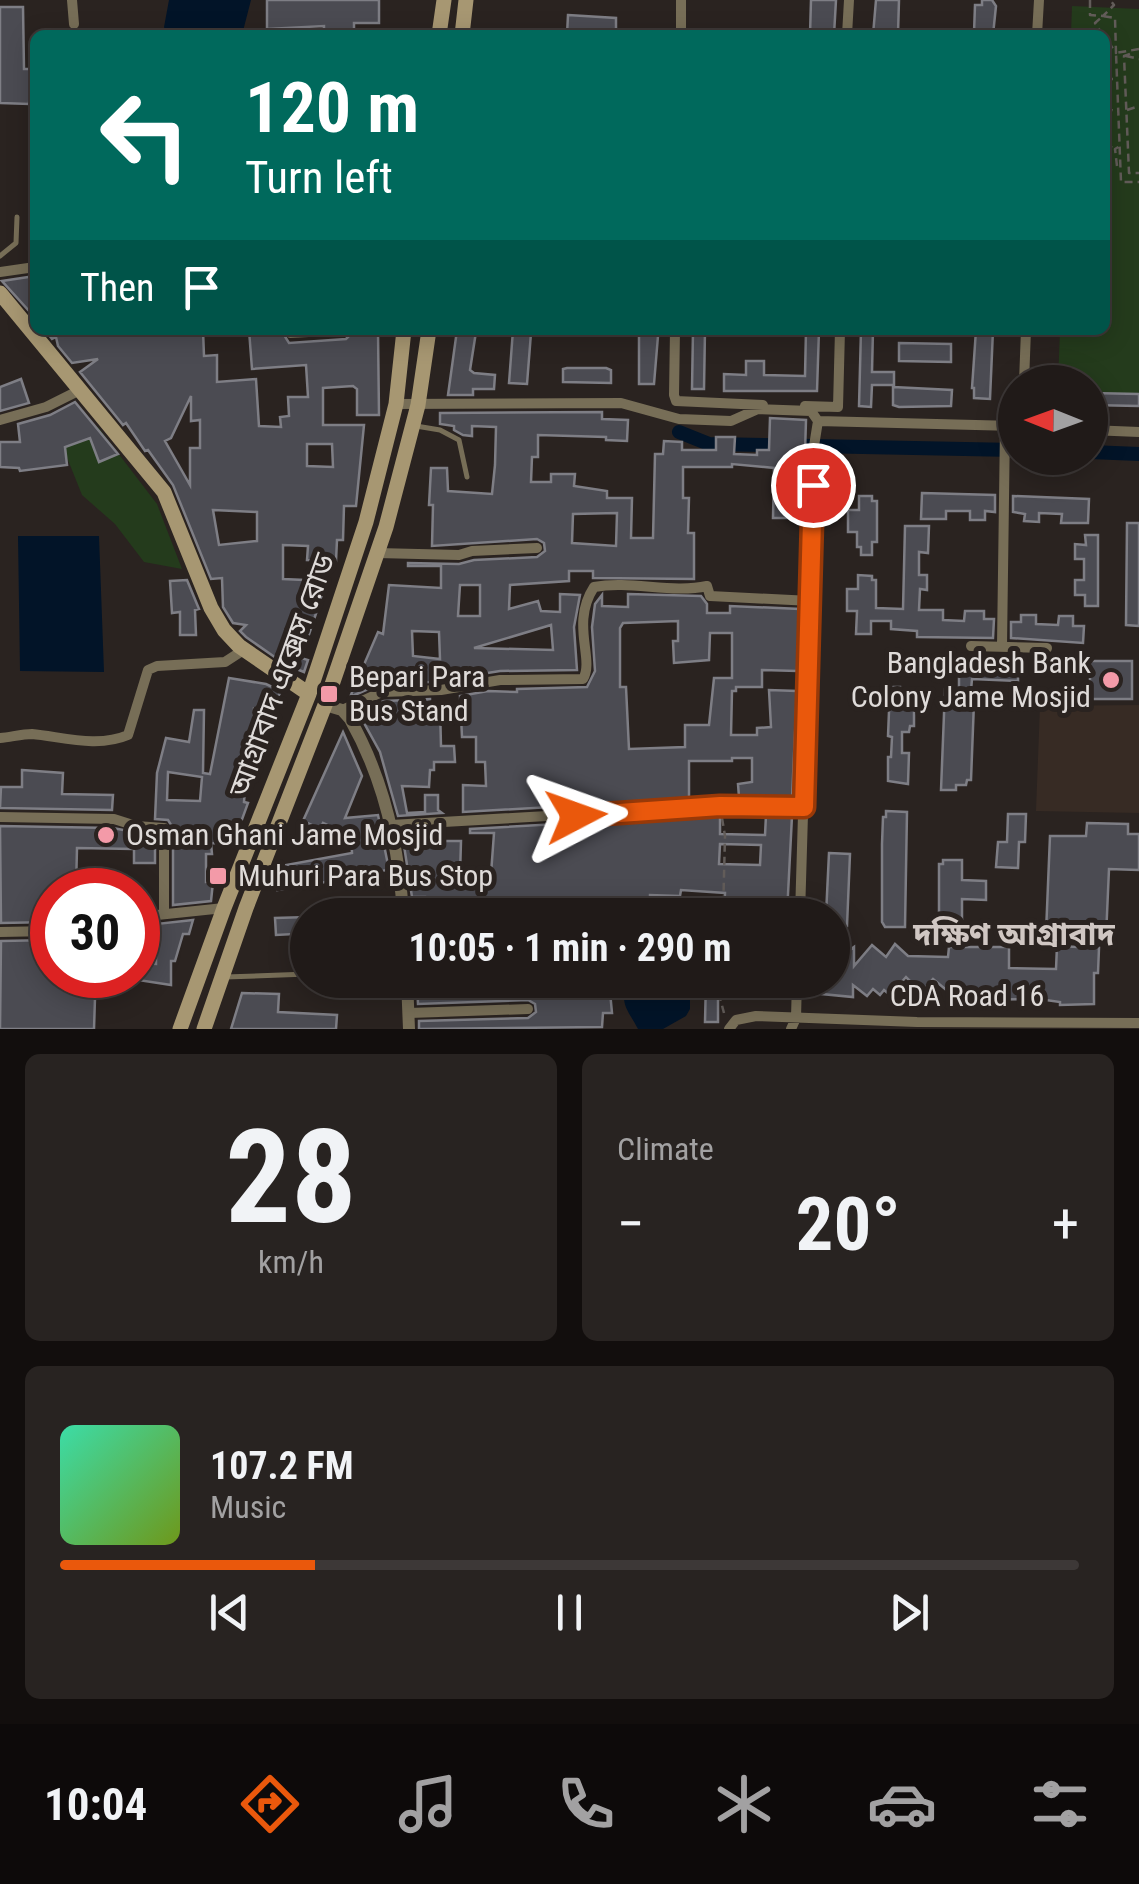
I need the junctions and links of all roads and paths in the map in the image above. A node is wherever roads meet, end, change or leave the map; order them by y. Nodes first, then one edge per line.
1 (72, 0) edge
2 (444, 0) edge
3 (466, 0) edge
4 (681, 0) edge
5 (849, 0) edge
6 (1039, 0) edge
7 (1090, 0) edge
8 (1110, 0) edge
9 (1103, 16) junction
10 (74, 24) dead end
11 (440, 30) edge
12 (463, 30) edge
13 (681, 30) edge
14 (848, 30) edge
15 (1037, 30) edge
16 (1100, 30) edge
17 (1110, 44) edge
18 (1139, 50) edge
19 (1116, 53) junction
20 (1124, 56) junction
21 (1139, 59) edge
22 (1110, 79) edge
23 (1118, 79) junction
24 (1139, 106) edge
25 (1110, 110) edge
26 (1127, 110) junction
27 (1120, 111) junction
28 (1110, 146) edge
29 (1122, 146) junction
30 (1115, 148) junction
31 (1116, 166) dead end
32 (1139, 173) edge
33 (1139, 182) edge
34 (17, 218) dead end
35 (0, 256) edge
36 (30, 268) edge
37 (0, 272) edge
38 (0, 293) edge
39 (30, 330) edge
40 (34, 335) edge
41 (403, 335) edge
42 (427, 335) edge
43 (674, 335) edge
44 (840, 335) edge
45 (1026, 335) edge
46 (1025, 365) edge
47 (78, 390) junction
48 (396, 404) junction
49 (418, 406) junction
50 (0, 420) edge
51 (817, 424) junction
52 (413, 426) junction
53 (998, 426) edge
54 (1108, 431) edge
55 (1139, 432) edge
56 (1005, 475) edge
57 (467, 476) dead end
58 (537, 548) dead end
59 (377, 553) junction
60 (811, 601) junction
61 (971, 646) dead end
62 (1002, 646) junction
63 (1048, 648) dead end
64 (245, 649) junction
65 (310, 694) junction
66 (325, 704) junction
67 (342, 710) junction
68 (0, 738) edge
69 (720, 806) junction
70 (804, 807) junction
71 (0, 817) edge
72 (391, 826) junction
73 (401, 898) edge
74 (723, 898) edge
75 (801, 898) edge
76 (224, 908) junction
77 (160, 914) edge
78 (164, 914) junction
79 (30, 931) edge
80 (0, 932) edge
81 (290, 975) edge
82 (222, 978) junction
83 (408, 998) edge
84 (720, 998) edge
85 (795, 998) edge
86 (528, 1009) dead end
87 (409, 1013) junction
88 (1139, 1023) edge
89 (793, 1024) edge
90 (917, 1025) edge
91 (1048, 1025) edge
92 (729, 1028) edge
93 (180, 1029) edge
94 (204, 1029) edge
95 (410, 1029) edge

1 - 10 street
2 - 11 main road
3 - 12 main road
4 - 13 street
5 - 14 street
6 - 15 street
7 - 9 path
8 - 9 path
9 - 16 path
9 - 19 path
17 - 19 path
18 - 19 path
18 - 20 path
19 - 23 path
20 - 21 path
20 - 26 path
22 - 23 path
23 - 27 path
24 - 26 path
25 - 27 path
26 - 32 path
27 - 29 path
28 - 30 path
29 - 30 path
29 - 33 path
30 - 31 path
34 - 35 lane
36 - 37 street
38 - 39 main road
40 - 47 main road
41 - 48 main road, আগ্রাবাদ এক্সেস রোড
42 - 49 main road, আগ্রাবাদ এক্সেস রোড
43 - 44 street
45 - 46 street
47 - 50 street
47 - 64 main road
48 - 49 street
48 - 65 main road, আগ্রাবাদ এক্সেস রোড
49 - 51 street
49 - 52 main road, আগ্রাবাদ এক্সেস রোড
51 - 53 street
51 - 60 street
52 - 57 lane
52 - 59 main road, আগ্রাবাদ এক্সেস রোড
54 - 55 street
56 - 62 street
58 - 59 street
59 - 66 main road, আগ্রাবাদ এক্সেস রোড
60 - 67 street
60 - 70 street
61 - 62 street
62 - 63 street
64 - 65 main road
64 - 68 street
65 - 76 main road, আগ্রাবাদ এক্সেস রোড
66 - 67 street
66 - 82 main road, আগ্রাবাদ এক্সেস রোড
67 - 72 street
69 - 70 street
69 - 72 street
69 - 74 path
70 - 75 street
71 - 78 street
72 - 73 street
76 - 78 street
76 - 93 main road, আগ্রাবাদ এক্সেস রোড
77 - 78 street
79 - 80 street
81 - 82 lane
82 - 94 main road, আগ্রাবাদ এক্সেস রোড
83 - 87 street
84 - 92 path
85 - 89 street
86 - 87 street
87 - 95 street
88 - 91 street, CDA Road 16
89 - 90 street, CDA Road 16
89 - 92 street, CDA Road 16
90 - 91 street, CDA Road 16

